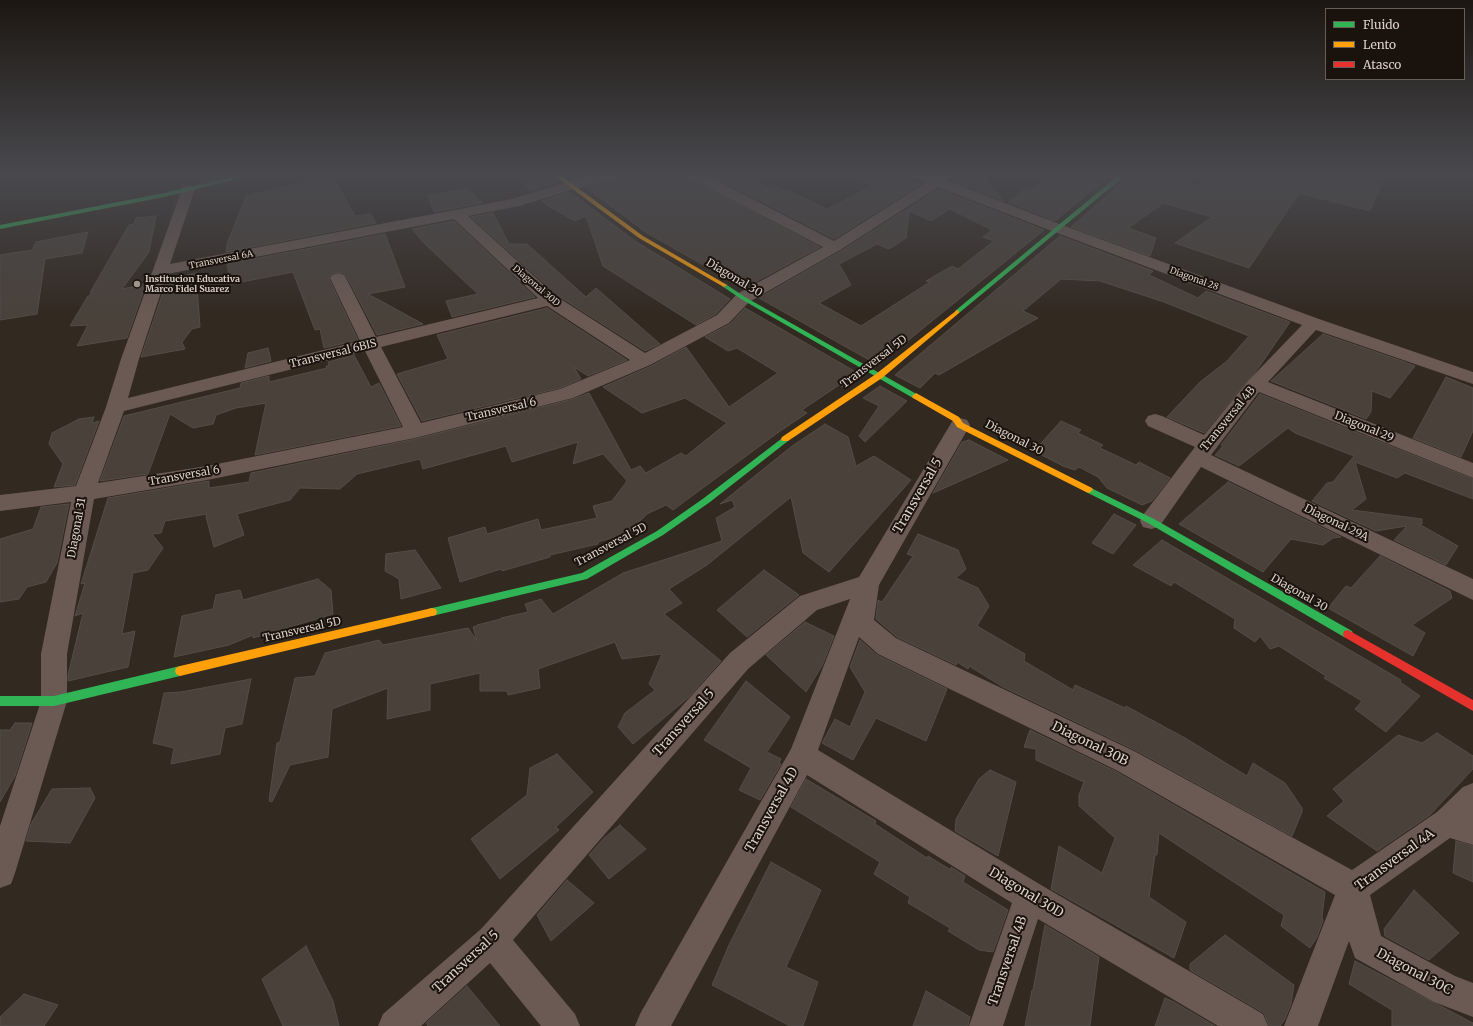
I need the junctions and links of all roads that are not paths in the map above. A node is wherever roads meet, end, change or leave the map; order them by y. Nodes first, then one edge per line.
1 (26, 222) edge
2 (177, 222) edge
3 (416, 222) edge
4 (466, 222) edge
5 (620, 222) edge
6 (785, 222) edge
7 (875, 222) edge
8 (1043, 222) edge
9 (1065, 222) edge
10 (0, 227) edge
11 (1057, 228) junction
12 (835, 248) junction
13 (160, 271) junction
14 (338, 278) dead end
15 (743, 298) junction
16 (550, 300) junction
17 (1313, 323) junction
18 (370, 344) junction
19 (644, 361) junction
20 (878, 376) junction
21 (1473, 378) edge
22 (1256, 384) junction
23 (116, 407) junction
24 (1156, 420) dead end
25 (960, 424) junction
26 (415, 431) junction
27 (1203, 451) junction
28 (1473, 471) edge
29 (84, 492) junction
30 (0, 504) edge
31 (1151, 521) junction
32 (867, 584) junction
33 (1473, 590) edge
34 (0, 701) edge
35 (54, 701) junction
36 (1473, 706) edge
37 (802, 756) junction
38 (1473, 797) edge
39 (1460, 826) edge
40 (0, 873) edge
41 (1353, 888) junction
42 (1030, 896) junction
43 (492, 940) junction
44 (1473, 1000) edge
45 (395, 1026) edge
46 (563, 1026) edge
47 (652, 1026) edge
48 (986, 1026) edge
49 (1251, 1026) edge
50 (1301, 1026) edge

1 - 10 street
2 - 13 street, Diagonal 31
3 - 13 street, Transversal 6A
4 - 16 street, Diagonal 30D
5 - 15 street, Diagonal 30
6 - 12 street
7 - 12 street, Transversal 6
8 - 11 street, Diagonal 28
9 - 11 street, Transversal 5D
11 - 17 street, Diagonal 28
11 - 20 street, Transversal 5D
12 - 15 street, Transversal 6
13 - 23 street, Diagonal 31
14 - 18 street
15 - 19 street, Transversal 6
15 - 20 street, Diagonal 30
16 - 18 street, Transversal 6BIS
16 - 19 street, Diagonal 30D
17 - 21 street, Diagonal 28
17 - 22 street, Transversal 4B
18 - 23 street, Transversal 6BIS
18 - 26 street
19 - 26 street, Transversal 6
20 - 25 street, Diagonal 30
20 - 35 street, Transversal 5D
22 - 27 street, Transversal 4B
22 - 28 street, Diagonal 29
23 - 29 street, Diagonal 31
24 - 27 street, Diagonal 29A
25 - 31 street, Diagonal 30
25 - 32 street, Transversal 5
26 - 29 street, Transversal 6
27 - 31 street, Transversal 4B
27 - 33 street, Diagonal 29A
29 - 30 street, Transversal 6
29 - 35 street, Diagonal 31
31 - 36 street, Diagonal 30
32 - 37 street, Transversal 4D
32 - 41 street, Diagonal 30B
32 - 43 street, Transversal 5
34 - 35 street, Transversal 5D
35 - 40 street, Diagonal 31
37 - 42 street, Diagonal 30D
37 - 47 street, Transversal 4D
38 - 39 street, Transversal 4A
39 - 41 street, Transversal 4A
41 - 44 street, Diagonal 30C
41 - 50 street, Transversal 4A
42 - 48 street, Transversal 4B
42 - 49 street, Diagonal 30D
43 - 45 street, Transversal 5
43 - 46 street

